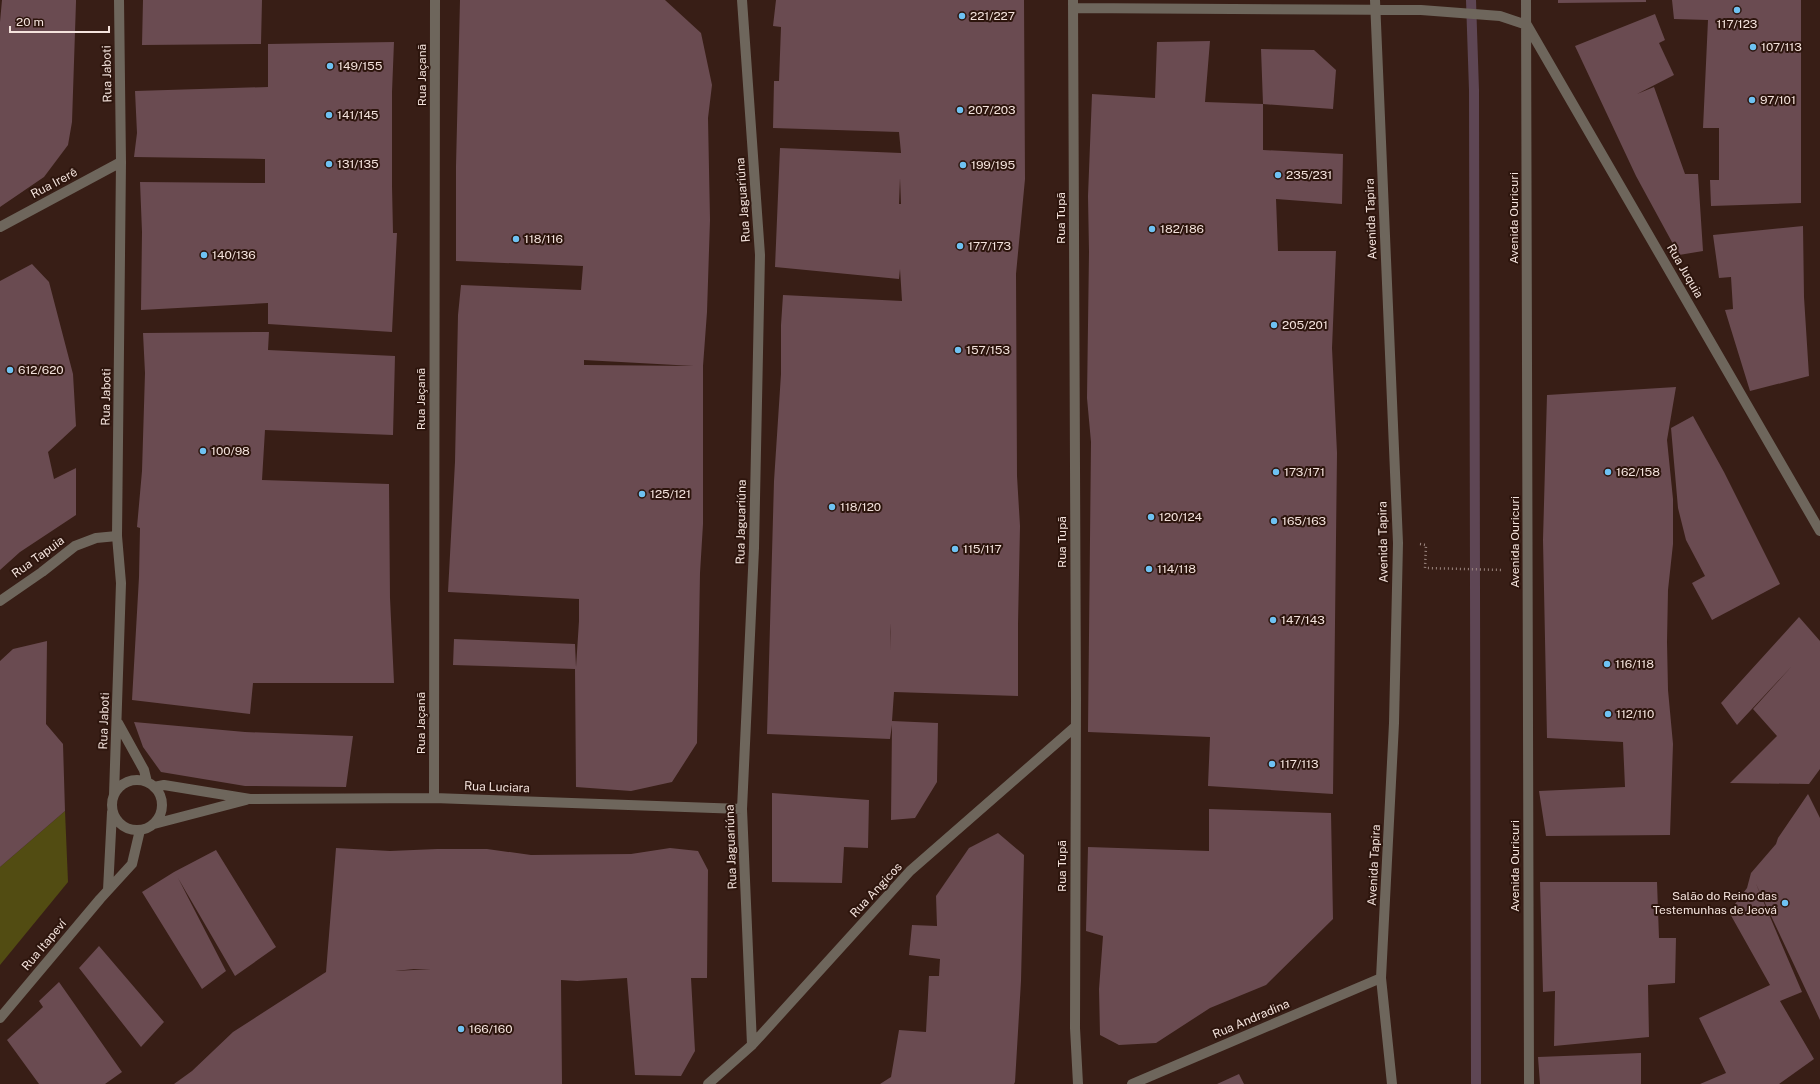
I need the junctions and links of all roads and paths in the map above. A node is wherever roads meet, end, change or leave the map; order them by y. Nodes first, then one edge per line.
1 (119, 0) edge
2 (435, 0) edge
3 (1526, 0) edge
4 (741, 1) edge
5 (1073, 4) edge
6 (1376, 5) edge
7 (1527, 25) junction
8 (121, 162) junction
9 (0, 227) edge
10 (1820, 531) edge
11 (117, 536) junction
12 (1425, 568) dead end
13 (1502, 570) dead end
14 (0, 601) edge
15 (118, 723) junction
16 (1076, 726) junction
17 (150, 785) junction
18 (114, 795) junction
19 (434, 798) junction
20 (250, 799) junction
21 (742, 809) junction
22 (112, 810) junction
23 (154, 824) junction
24 (140, 830) junction
25 (108, 890) junction
26 (1381, 978) junction
27 (0, 1018) edge
28 (752, 1045) junction
29 (708, 1084) edge
30 (1078, 1084) edge
31 (1132, 1084) edge
32 (1392, 1084) edge
33 (1529, 1084) edge

1 - 8 street, Rua Jaboti
2 - 19 street, Rua Jaçanã
3 - 7 street, Avenida Ouricuri
4 - 21 street, Rua Jaguariúna
5 - 6 street
5 - 16 street, Rua Tupã
6 - 7 street
6 - 26 street, Avenida Tapira
7 - 10 street, Rua Juquia
7 - 33 street, Avenida Ouricuri
8 - 9 street, Rua Irerê
8 - 11 street, Rua Jaboti
11 - 14 street, Rua Tapuia
11 - 15 street, Rua Jaboti
12 - 13 path
15 - 17 street
15 - 18 street, Rua Jaboti
16 - 28 street, Rua Angicos
16 - 30 street, Rua Tupã
17 - 18 street
17 - 20 street, Rua Luciara
17 - 23 street
18 - 22 street
19 - 20 street, Rua Luciara
19 - 21 street, Rua Luciara
20 - 23 street, Rua Luciara
21 - 28 street, Rua Jaguariúna
22 - 24 street
22 - 25 street
23 - 24 street
24 - 25 street
25 - 27 street, Rua Itapeví
26 - 31 street, Rua Andradina
26 - 32 street, Avenida Tapira
28 - 29 street, Rua Angicos

